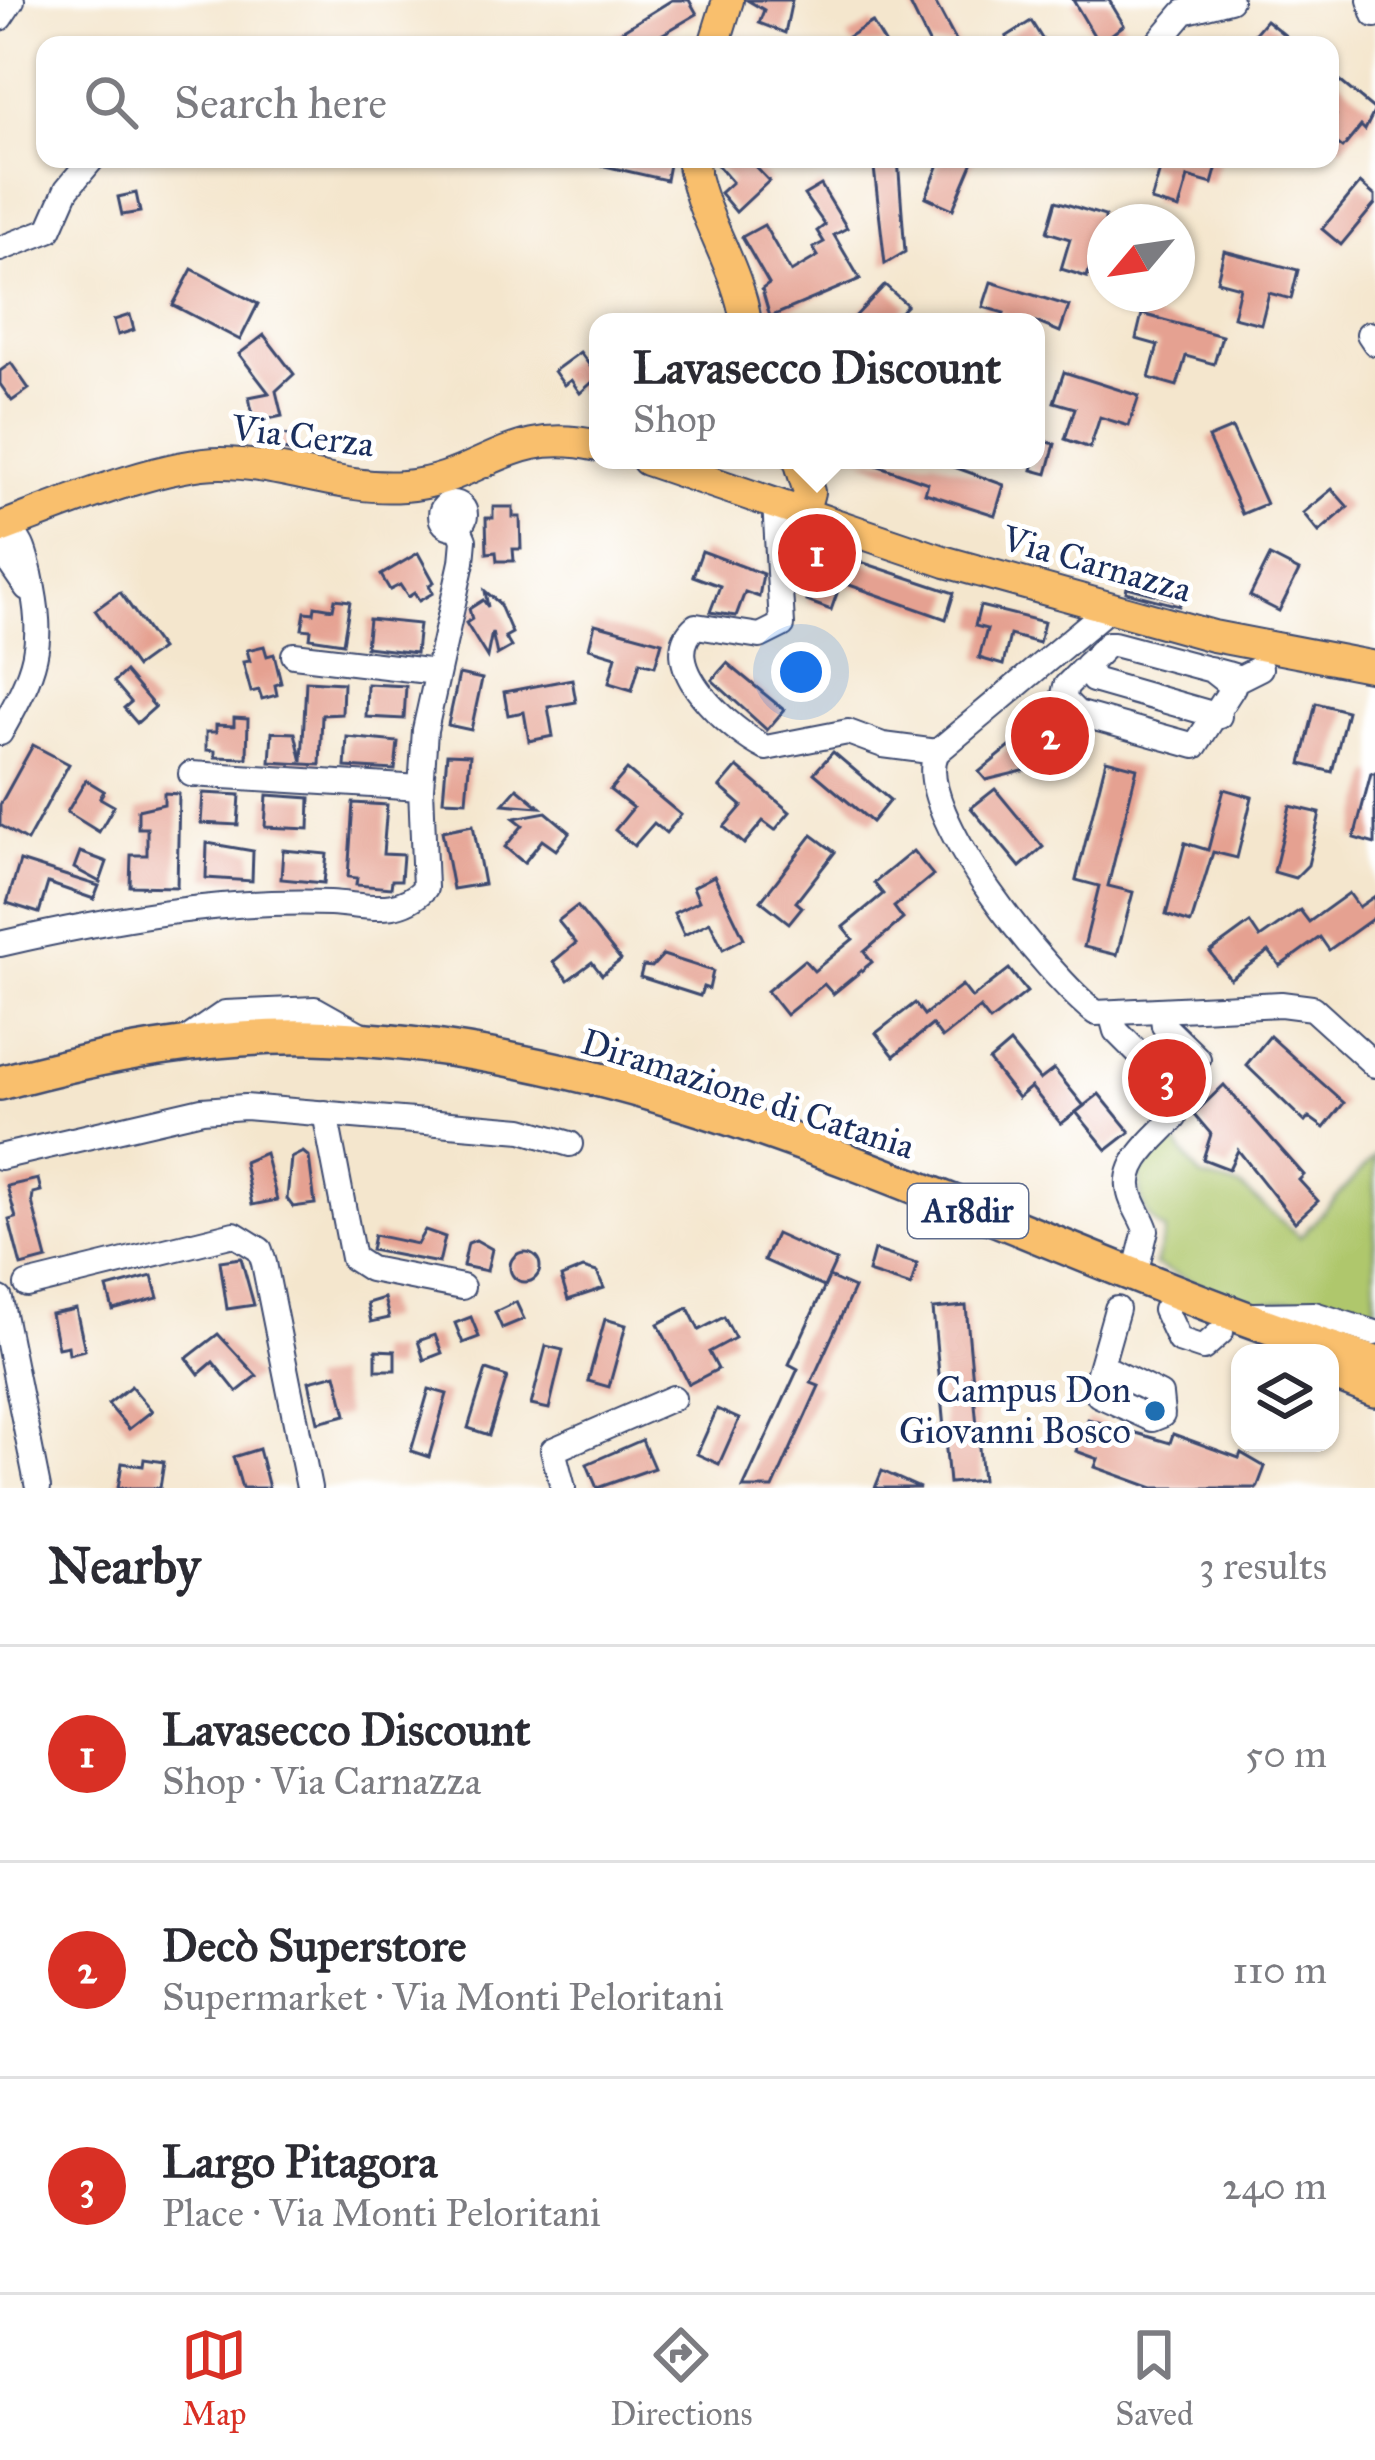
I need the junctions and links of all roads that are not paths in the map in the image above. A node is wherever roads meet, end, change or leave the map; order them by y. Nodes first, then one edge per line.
1 (12, 0) edge
2 (728, 0) edge
3 (1230, 0) edge
4 (1370, 0) edge
5 (1375, 15) edge
6 (0, 18) edge
7 (717, 36) edge
8 (1164, 36) edge
9 (84, 168) edge
10 (694, 168) edge
11 (0, 249) edge
12 (744, 313) edge
13 (589, 444) edge
14 (675, 469) edge
15 (802, 469) edge
16 (783, 504) junction
17 (52, 511) junction
18 (458, 526) dead end
19 (3, 527) edge
20 (14, 562) edge
21 (1109, 608) junction
22 (294, 656) dead end
23 (1267, 658) junction
24 (1087, 665) junction
25 (1375, 667) edge
26 (1210, 669) junction
27 (436, 672) junction
28 (1219, 716) junction
29 (0, 733) edge
30 (937, 752) junction
31 (191, 774) dead end
32 (421, 788) junction
33 (0, 944) edge
34 (1162, 1010) junction
35 (1112, 1013) junction
36 (1375, 1065) edge
37 (1172, 1075) junction
38 (0, 1083) edge
39 (0, 1107) edge
40 (326, 1114) junction
41 (570, 1144) dead end
42 (0, 1157) edge
43 (1139, 1258) dead end
44 (27, 1285) dead end
45 (462, 1287) dead end
46 (0, 1299) edge
47 (1117, 1309) dead end
48 (1229, 1324) junction
49 (1375, 1333) edge
50 (1263, 1344) edge
51 (5, 1351) edge
52 (1375, 1363) edge
53 (1104, 1367) dead end
54 (1339, 1375) edge
55 (1375, 1388) edge
56 (673, 1398) dead end
57 (38, 1488) edge
58 (310, 1488) edge
59 (563, 1488) edge

1 - 6 street
2 - 7 main road
3 - 8 street
4 - 5 street
9 - 11 street
10 - 12 main road
13 - 17 main road, Via Cerza
14 - 16 main road
15 - 16 main road
16 - 21 main road, Via Carnazza
16 - 30 street
17 - 19 main road, Via Cerza
17 - 20 street
18 - 27 street
19 - 20 street
20 - 29 street
21 - 23 main road, Via Carnazza
21 - 30 street
22 - 27 street
23 - 25 main road, Via Carnazza
23 - 26 street
23 - 28 street
24 - 26 street
24 - 28 street
24 - 28 street
26 - 28 street
27 - 32 street
30 - 35 street
31 - 32 street
32 - 33 street
34 - 35 street
34 - 36 street
34 - 37 street
35 - 37 street
37 - 43 street
38 - 48 highway, Diramazione di Catania / A18dir
39 - 48 highway, Diramazione di Catania / A18dir
40 - 41 street
40 - 42 street
40 - 45 street
44 - 58 street
46 - 51 street
47 - 53 street
48 - 49 street
48 - 50 highway, Diramazione di Catania / A18dir
48 - 52 highway, Diramazione di Catania / A18dir
51 - 57 street
54 - 55 highway
56 - 59 street

